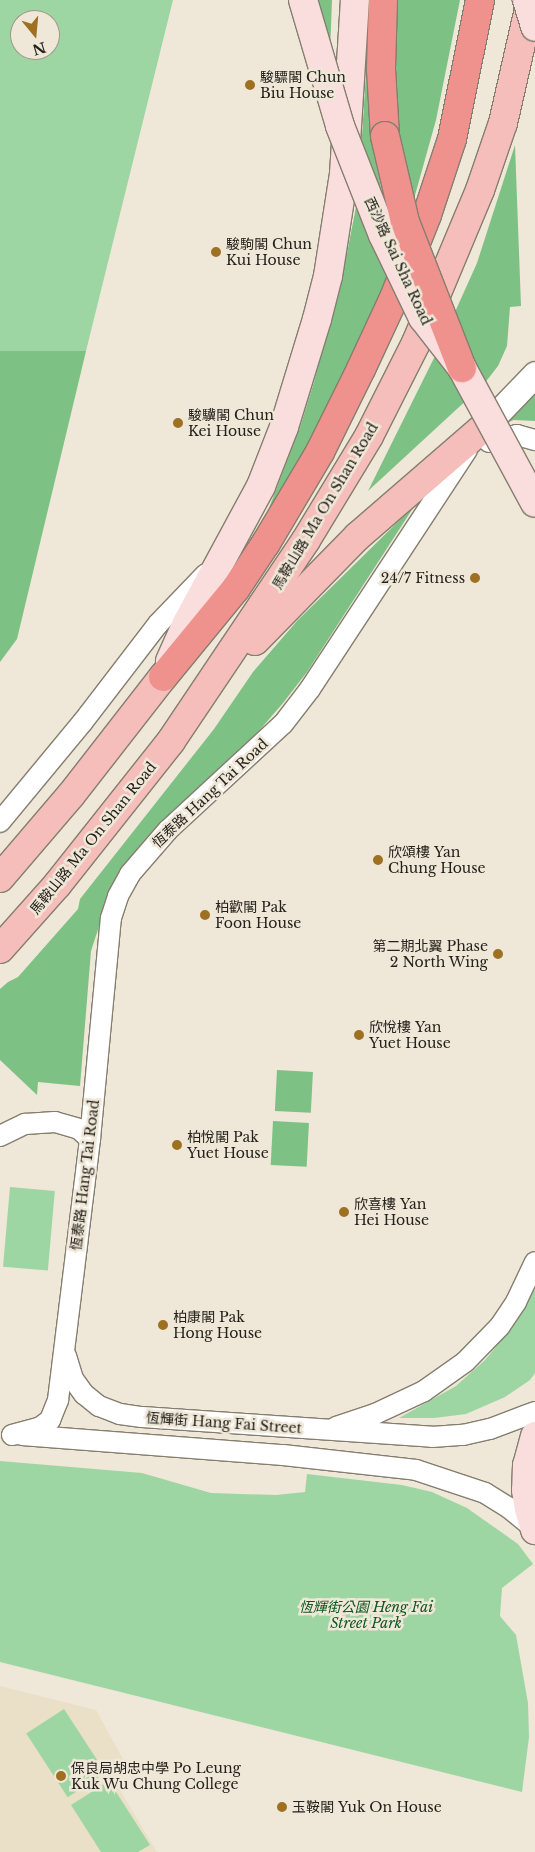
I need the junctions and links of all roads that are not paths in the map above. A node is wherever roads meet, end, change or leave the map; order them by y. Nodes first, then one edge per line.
1 (303, 0) edge
2 (355, 0) edge
3 (383, 0) edge
4 (480, 0) edge
5 (527, 0) edge
6 (531, 0) edge
7 (535, 27) edge
8 (462, 368) junction
9 (535, 374) edge
10 (485, 426) junction
11 (535, 440) edge
12 (465, 453) junction
13 (535, 503) edge
14 (242, 522) junction
15 (163, 677) junction
16 (206, 692) junction
17 (0, 822) edge
18 (0, 878) edge
19 (0, 949) edge
20 (0, 1136) edge
21 (90, 1139) junction
22 (535, 1262) edge
23 (64, 1347) junction
24 (535, 1412) edge
25 (324, 1430) junction
26 (6, 1434) edge
27 (535, 1436) edge
28 (535, 1529) edge

1 - 8 main road, 西沙路 Sai Sha Road, bridge
2 - 14 main road
3 - 8 highway, bridge
4 - 15 highway
5 - 7 main road, bridge
6 - 16 main road, 馬鞍山路 Ma On Shan Road
8 - 13 main road, 西沙路 Sai Sha Road, bridge
9 - 10 street, 恆泰路 Hang Tai Road
10 - 12 street, 恆泰路 Hang Tai Road
10 - 16 main road
11 - 12 street
12 - 21 street, 恆泰路 Hang Tai Road
14 - 15 main road
14 - 17 street
15 - 18 main road
16 - 19 main road, 馬鞍山路 Ma On Shan Road
20 - 21 street
21 - 23 street, 恆泰路 Hang Tai Road
22 - 25 street
23 - 25 street, 恆輝街 Hang Fai Street
23 - 26 street, 恆輝街 Hang Fai Street
24 - 25 street, 恆輝街 Hang Fai Street
26 - 28 street, 恆輝街 Hang Fai Street
27 - 28 main road

